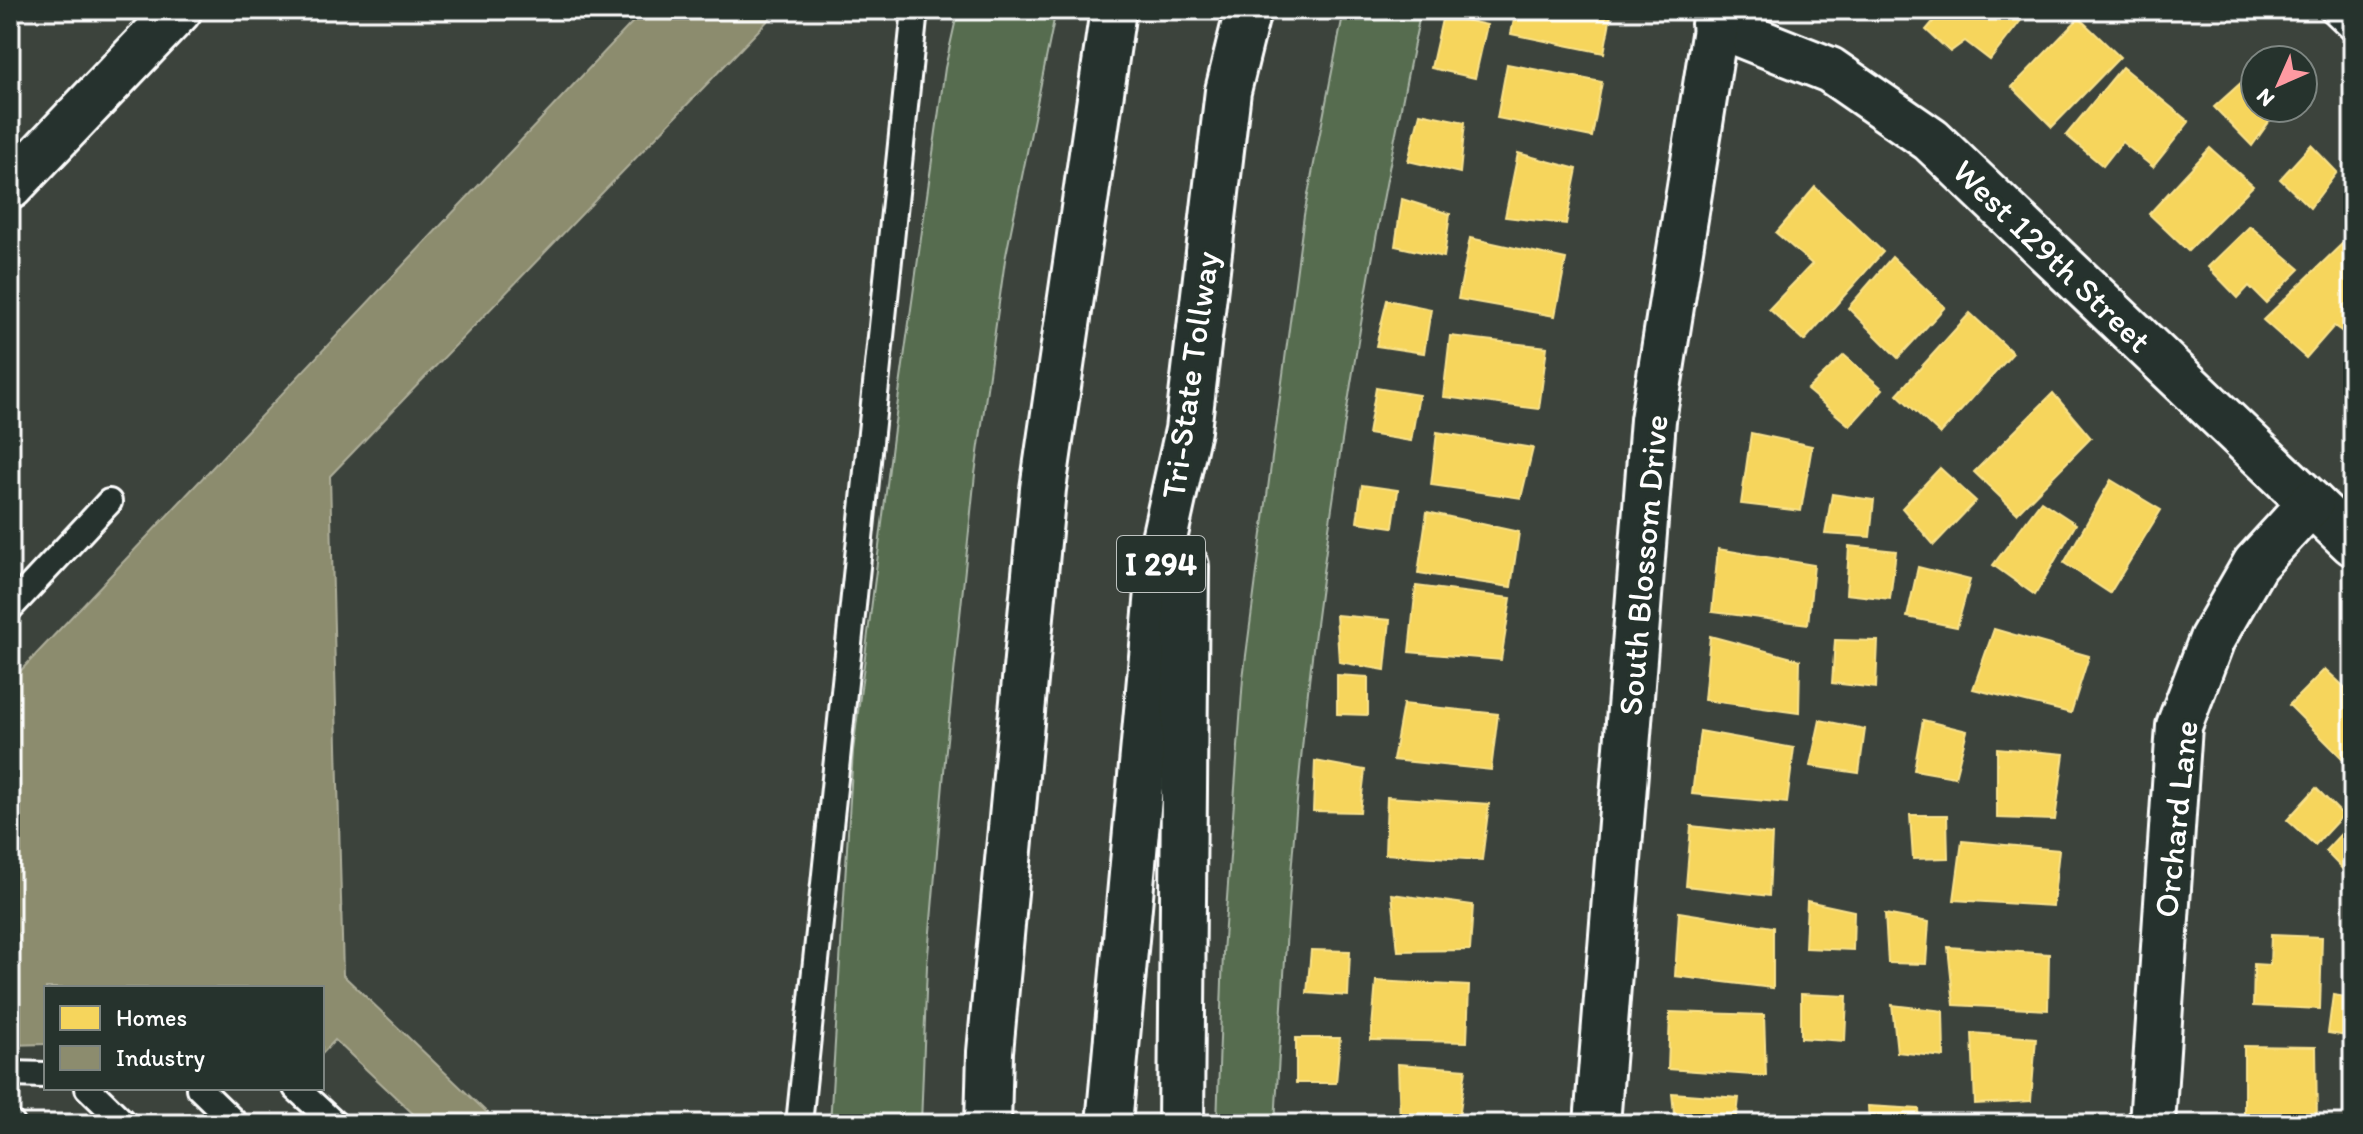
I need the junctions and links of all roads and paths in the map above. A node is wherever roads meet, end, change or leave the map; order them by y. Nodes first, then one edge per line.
1 (179, 10) edge
2 (915, 10) edge
3 (1113, 10) edge
4 (1248, 10) edge
5 (2333, 10) edge
6 (1716, 17) edge
7 (2353, 29) edge
8 (10, 187) edge
9 (1188, 430) junction
10 (109, 502) dead end
11 (2311, 503) junction
12 (2353, 543) edge
13 (10, 608) edge
14 (10, 1074) edge
15 (44, 1075) edge
16 (90, 1090) edge
17 (201, 1090) edge
18 (298, 1090) edge
19 (125, 1124) edge
20 (236, 1124) edge
21 (335, 1124) edge
22 (799, 1124) edge
23 (988, 1124) edge
24 (1109, 1124) edge
25 (1181, 1124) edge
26 (1597, 1124) edge
27 (2152, 1124) edge

1 - 8 main road
2 - 22 lane
3 - 23 main road
4 - 9 main road, Tri-State Tollway / I 294
5 - 7 lane
6 - 11 main road, West 129th Street
6 - 26 main road, South Blossom Drive
9 - 24 main road, Tri-State Tollway / I 294
9 - 25 main road
10 - 13 lane
11 - 12 main road, West 129th Street
11 - 27 main road, Orchard Lane
14 - 15 lane
16 - 19 lane
17 - 20 lane
18 - 21 lane

